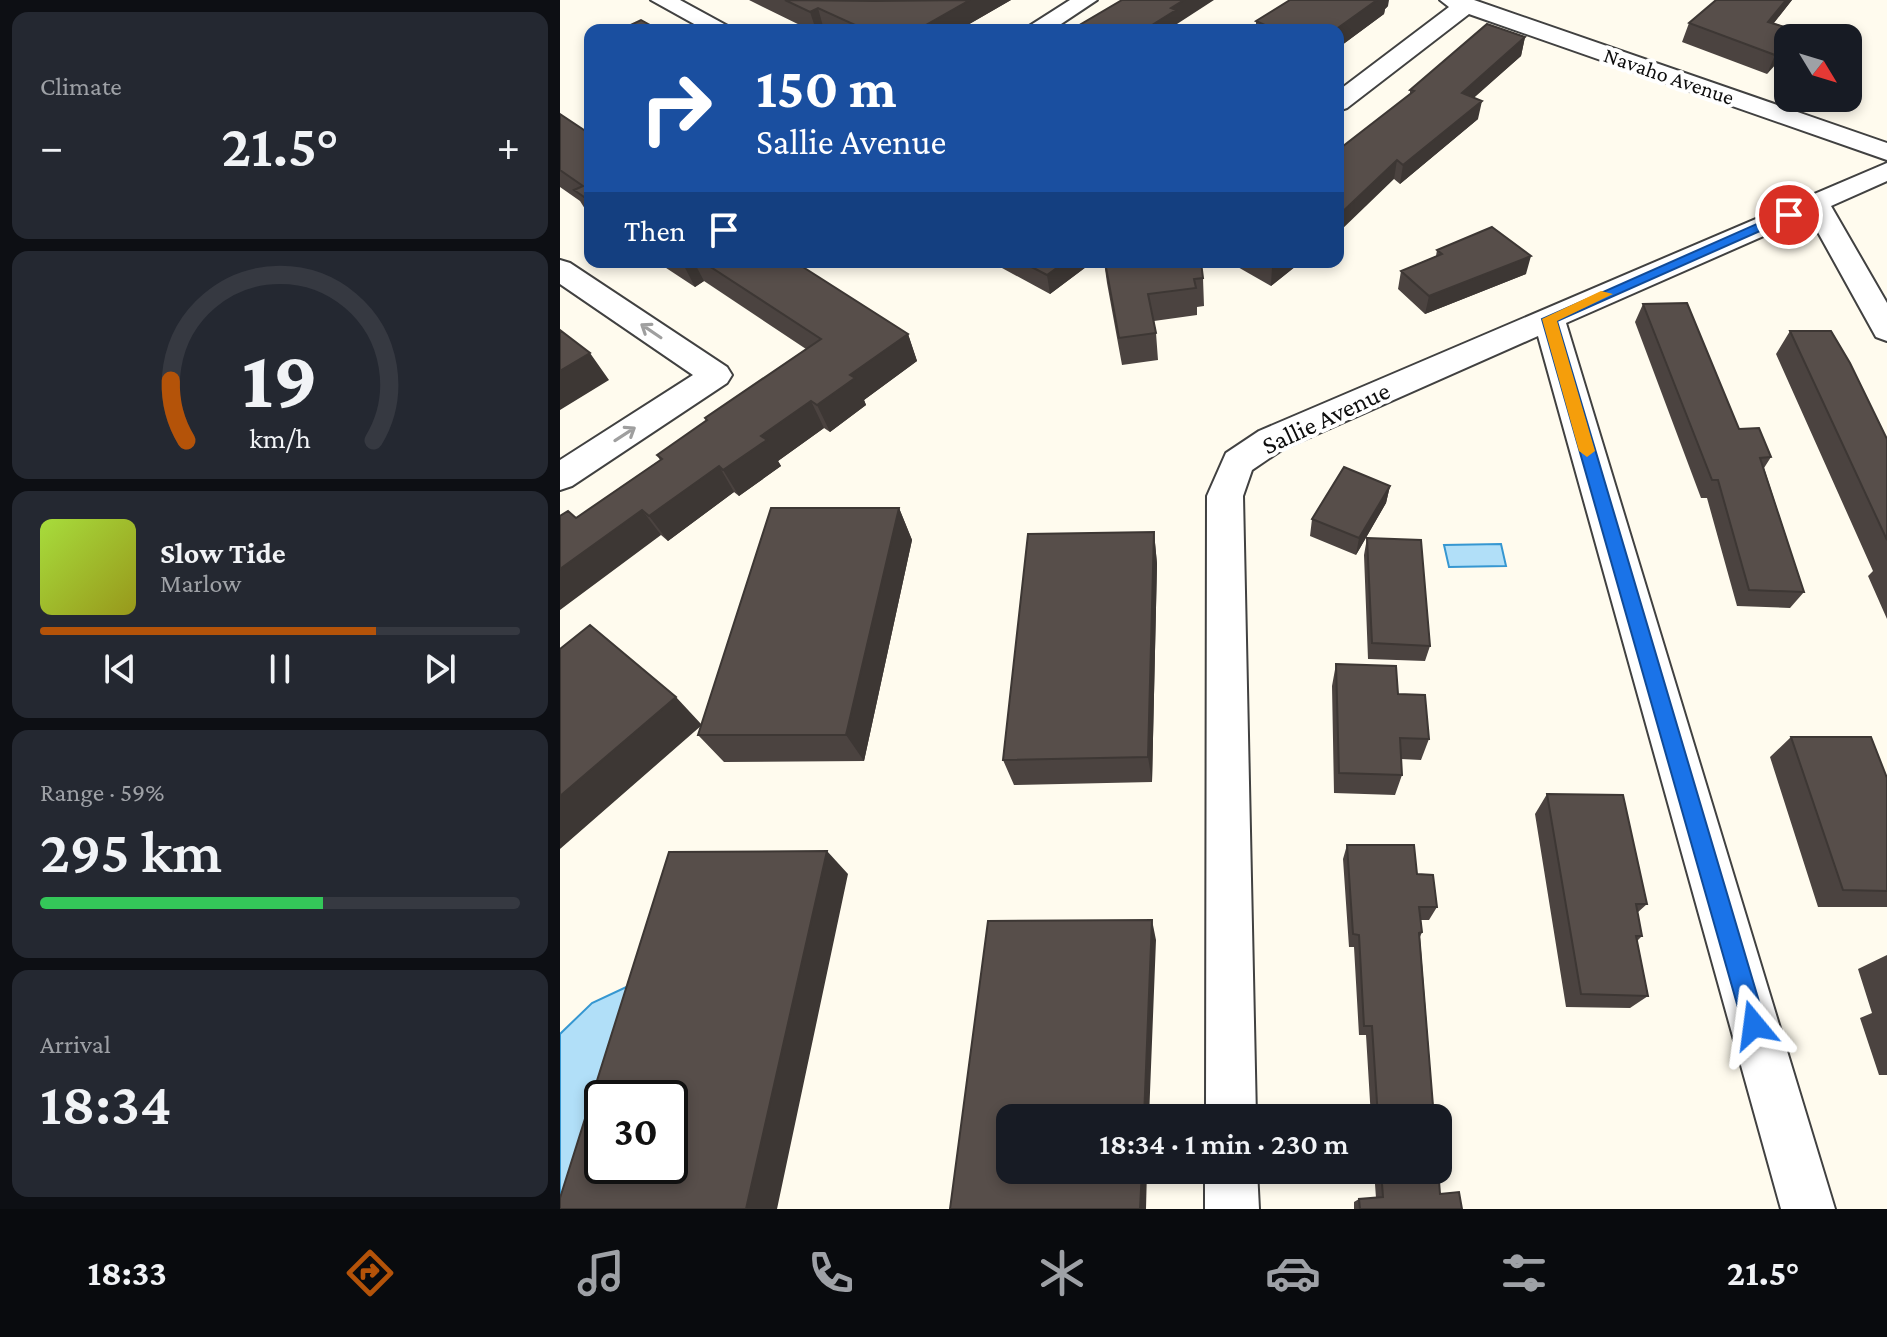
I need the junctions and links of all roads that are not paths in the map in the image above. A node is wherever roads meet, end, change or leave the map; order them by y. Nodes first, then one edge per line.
1 (662, 0) edge
2 (1086, 0) edge
3 (1458, 3) edge
4 (711, 24) edge
5 (1045, 24) edge
6 (1344, 98) edge
7 (1887, 152) edge
8 (1887, 171) edge
9 (1816, 203) junction
10 (560, 270) edge
11 (1549, 319) junction
12 (1887, 330) edge
13 (560, 477) edge
14 (1231, 1104) edge
15 (1231, 1184) edge
16 (1232, 1209) edge
17 (1808, 1209) edge

1 - 4 street
2 - 5 street
3 - 6 street
3 - 7 street, Navaho Avenue
8 - 9 street, Sallie Avenue
9 - 11 street, Sallie Avenue
9 - 12 street
13 -> 10 street
11 - 14 street, Sallie Avenue
11 - 17 street
15 - 16 street

